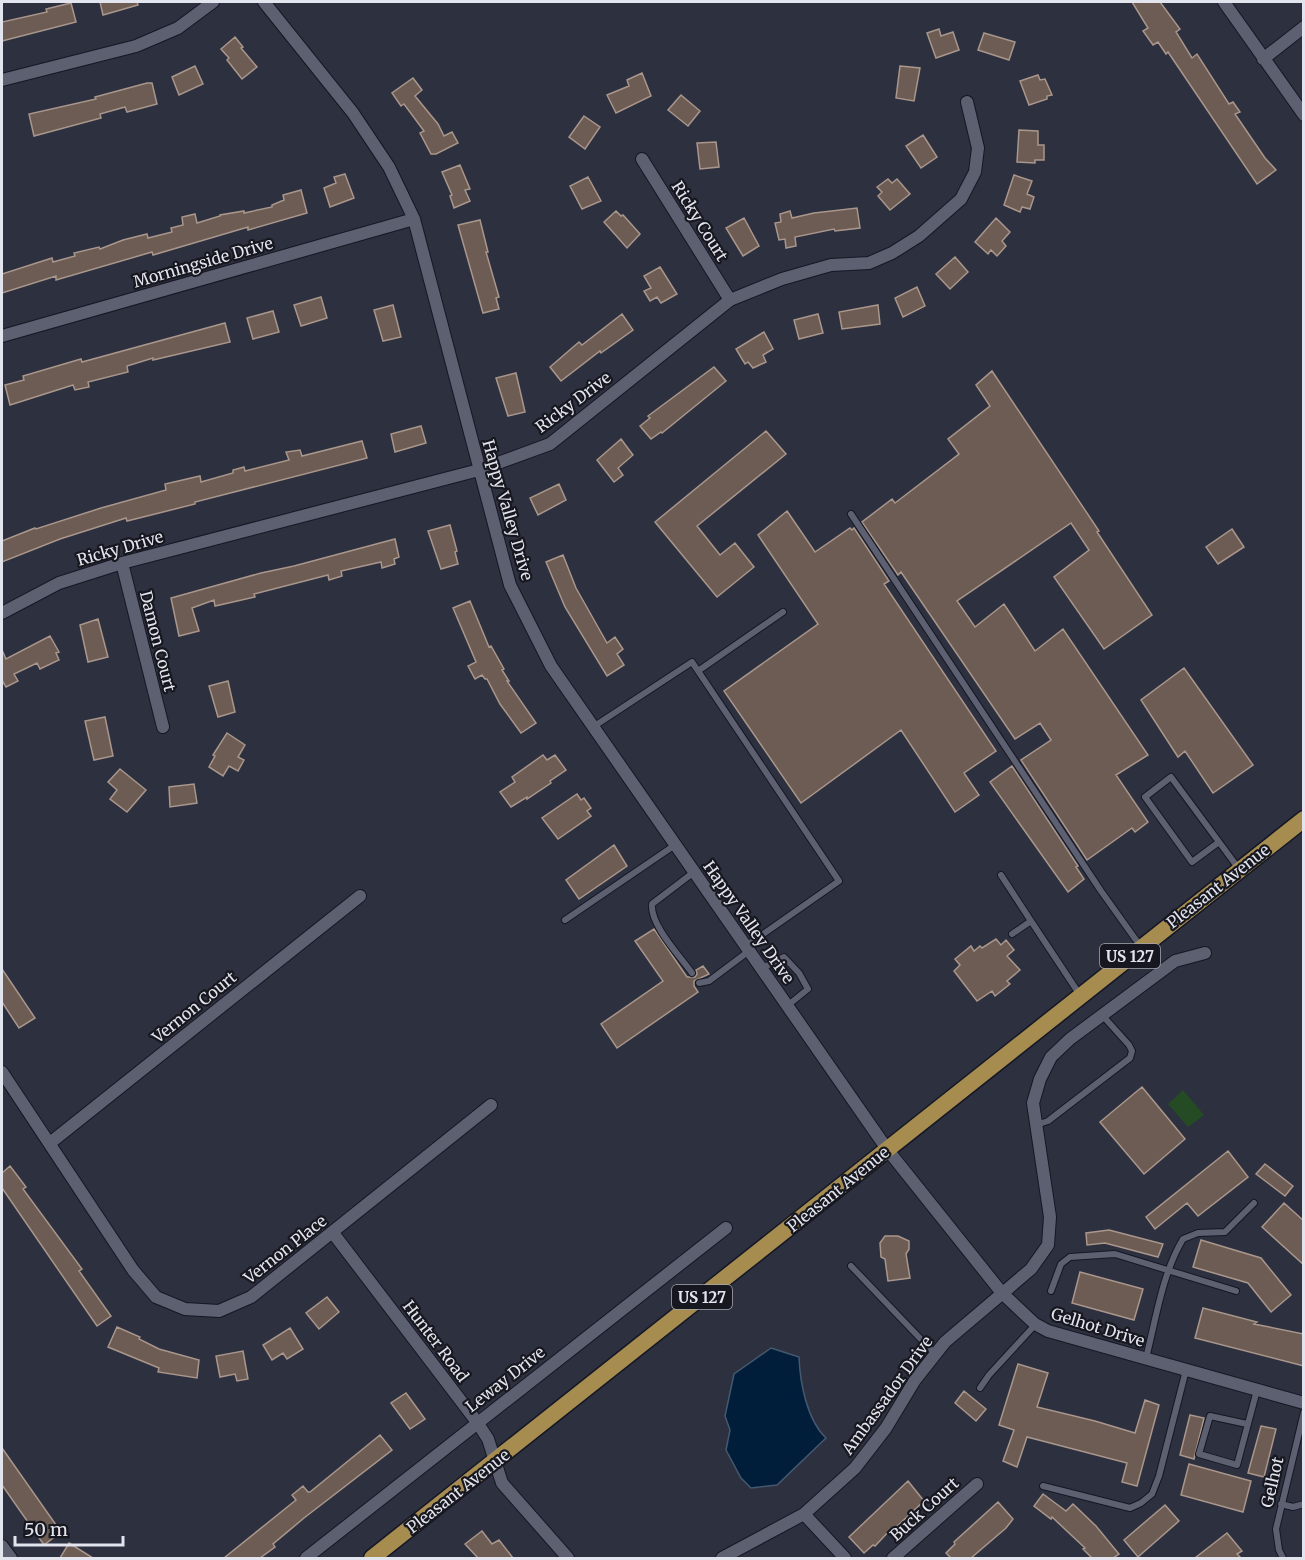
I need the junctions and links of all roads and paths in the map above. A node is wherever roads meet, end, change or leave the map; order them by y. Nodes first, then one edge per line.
1 (213, 2) edge
2 (264, 2) edge
3 (1224, 2) edge
4 (1304, 27) edge
5 (1263, 59) junction
6 (2, 80) edge
7 (968, 102) dead end
8 (1304, 115) edge
9 (642, 159) dead end
10 (414, 219) junction
11 (730, 300) junction
12 (2, 336) edge
13 (479, 470) junction
14 (851, 514) dead end
15 (122, 563) junction
16 (2, 612) edge
17 (783, 612) dead end
18 (698, 671) junction
19 (163, 727) dead end
20 (593, 727) junction
21 (1304, 819) edge
22 (1219, 842) junction
23 (675, 845) junction
24 (1239, 870) junction
25 (694, 872) junction
26 (1001, 875) dead end
27 (360, 896) dead end
28 (565, 920) dead end
29 (1031, 921) junction
30 (1012, 934) dead end
31 (1141, 948) junction
32 (748, 949) junction
33 (1205, 953) dead end
34 (761, 968) junction
35 (692, 973) dead end
36 (699, 983) dead end
37 (1081, 995) junction
38 (787, 1006) junction
39 (1102, 1016) junction
40 (2, 1072) edge
41 (491, 1105) dead end
42 (1036, 1125) junction
43 (50, 1143) junction
44 (887, 1149) junction
45 (1254, 1203) dead end
46 (726, 1228) dead end
47 (333, 1233) junction
48 (851, 1266) dead end
49 (1169, 1271) junction
50 (1051, 1291) dead end
51 (1236, 1291) dead end
52 (1002, 1293) junction
53 (1035, 1324) junction
54 (935, 1355) junction
55 (1146, 1358) junction
56 (1186, 1370) junction
57 (980, 1388) dead end
58 (1257, 1390) junction
59 (1304, 1403) edge
60 (1304, 1412) edge
61 (477, 1422) junction
62 (1247, 1424) junction
63 (494, 1462) junction
64 (977, 1484) dead end
65 (1043, 1486) dead end
66 (1281, 1504) junction
67 (1304, 1504) edge
68 (804, 1514) junction
69 (2, 1546) edge
70 (11, 1558) edge
71 (306, 1558) edge
72 (372, 1558) edge
73 (568, 1558) edge
74 (722, 1558) edge
75 (845, 1558) edge
76 (893, 1558) edge
77 (1283, 1558) edge

1 - 6 street
2 - 10 street, Happy Valley Drive
3 - 5 street
4 - 5 street
5 - 8 street
7 - 11 street, Ricky Drive
9 - 11 street, Ricky Court
10 - 12 street, Morningside Drive
10 - 13 street, Happy Valley Drive
11 - 13 street, Ricky Drive
13 - 15 street, Ricky Drive
13 - 20 street, Happy Valley Drive
14 - 31 lane
15 - 16 street, Ricky Drive
15 - 19 street, Damon Court
17 - 18 lane
18 - 20 lane
18 - 32 lane
20 - 23 street, Happy Valley Drive
21 - 24 main road, Pleasant Avenue / US 127
22 - 22 lane
22 - 24 lane
23 - 25 street, Happy Valley Drive
23 - 28 lane
24 - 31 main road, Pleasant Avenue / US 127
25 - 32 street, Happy Valley Drive
25 - 35 lane
26 - 29 lane
27 - 43 street, Vernon Court
29 - 30 lane
29 - 37 lane
31 - 37 main road, Pleasant Avenue / US 127
32 - 34 street, Happy Valley Drive
32 - 36 lane
33 - 39 street, Ambassador Drive
34 - 38 street, Happy Valley Drive
34 - 38 lane
37 - 44 main road, Pleasant Avenue / US 127
38 - 44 street, Happy Valley Drive
39 - 42 street, Ambassador Drive
39 - 42 lane
40 - 43 street, Vernon Place
41 - 47 street, Vernon Place
42 - 52 street, Ambassador Drive
43 - 47 street, Vernon Place
44 - 52 street, Gelhot Drive
44 - 63 main road, Pleasant Avenue / US 127
45 - 49 lane
46 - 61 street, Leway Drive
47 - 61 street, Hunter Road
48 - 54 lane
49 - 50 lane
49 - 51 lane
49 - 55 lane
52 - 53 street, Gelhot Drive
52 - 54 street, Ambassador Drive
53 - 55 street, Gelhot Drive
53 - 57 lane
54 - 68 street, Ambassador Drive
55 - 56 street, Gelhot Drive
56 - 58 street, Gelhot Drive
56 - 65 lane
58 - 59 street, Gelhot Drive
58 - 62 lane
60 - 66 lane, Gelhot
61 - 63 street, Hunter Road
61 - 71 street, Leway Drive
62 - 62 lane
63 - 72 main road, Pleasant Avenue / US 127
63 - 73 street, Hunter Road
64 - 76 street, Buck Court
66 - 67 lane
66 - 77 lane, Gelhot
68 - 74 street, Ambassador Drive
68 - 75 street
69 - 70 street

